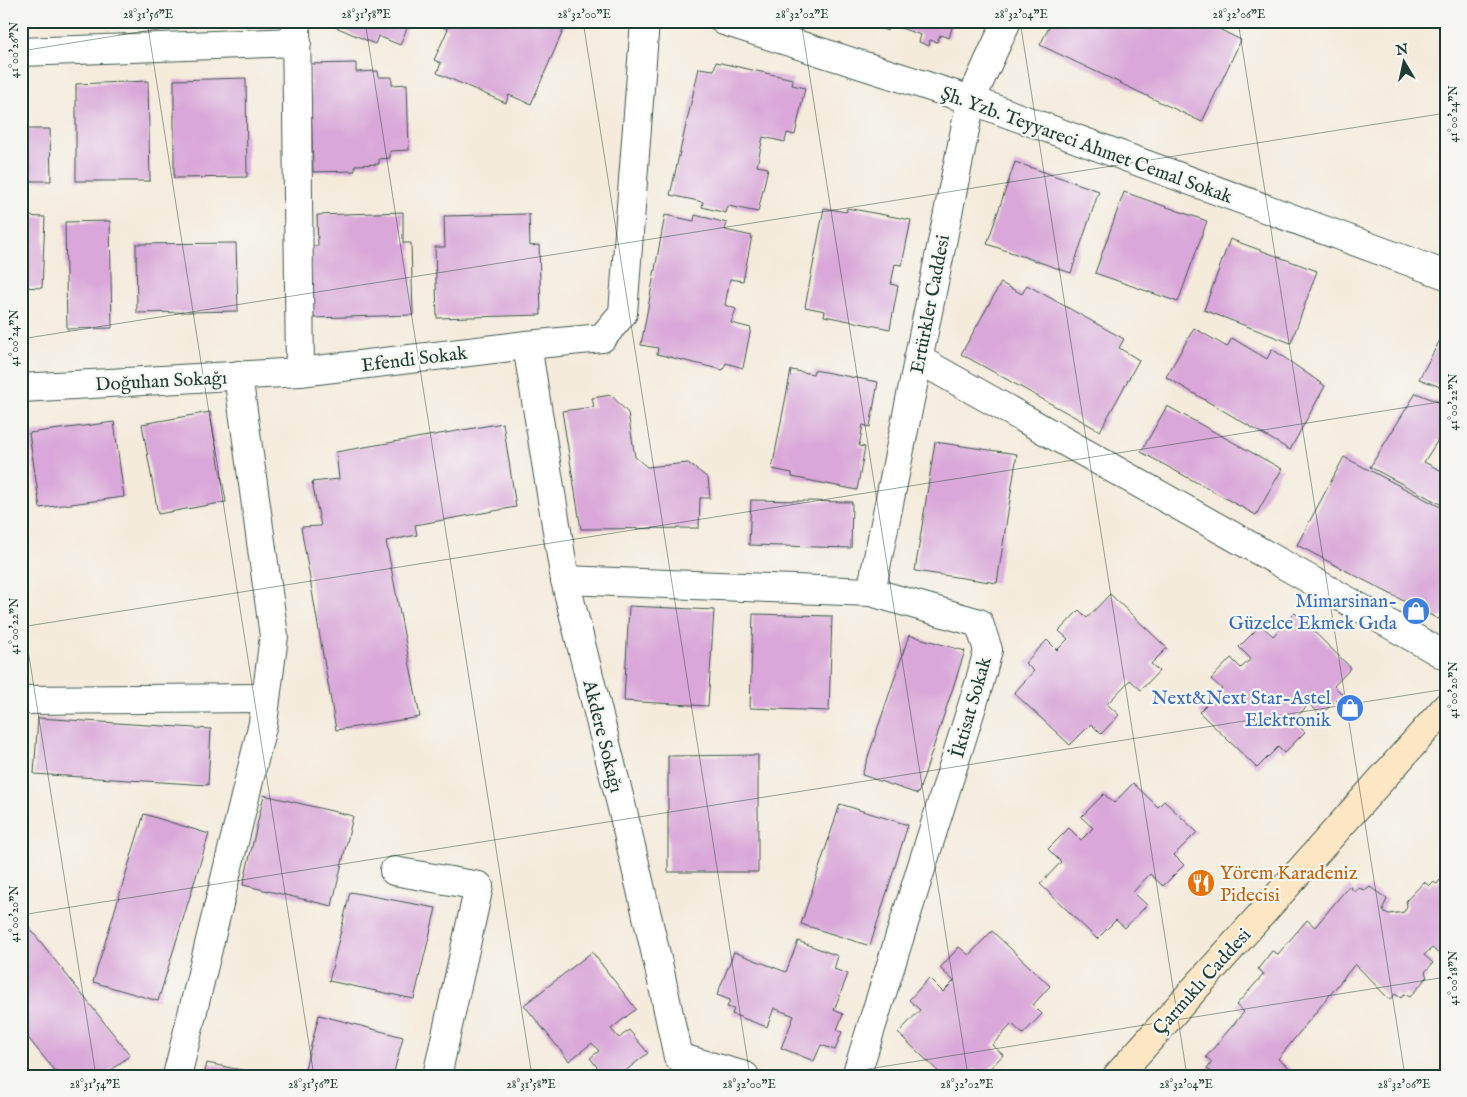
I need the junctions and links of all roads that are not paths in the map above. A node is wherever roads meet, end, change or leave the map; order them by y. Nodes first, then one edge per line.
1 (645, 21) edge
2 (724, 21) edge
3 (1007, 21) edge
4 (297, 31) edge
5 (21, 52) edge
6 (970, 100) junction
7 (1446, 275) edge
8 (527, 345) junction
9 (918, 359) junction
10 (300, 372) junction
11 (238, 376) junction
12 (21, 388) edge
13 (565, 580) junction
14 (872, 592) junction
15 (1446, 656) edge
16 (265, 698) junction
17 (21, 700) edge
18 (1446, 707) edge
19 (394, 871) dead end
20 (177, 1076) edge
21 (437, 1076) edge
22 (745, 1076) edge
23 (856, 1076) edge
24 (1117, 1076) edge

1 - 8 street, Efendi Sokak
2 - 6 street, Şh. Yzb. Teyyareci Ahmet Cemal Sokak
3 - 6 street, Ertürkler Caddesi
4 - 5 street
4 - 10 street
6 - 7 street, Şh. Yzb. Teyyareci Ahmet Cemal Sokak
6 - 9 street, Ertürkler Caddesi
8 - 10 street, Efendi Sokak
8 - 13 street, Akdere Sokağı
9 - 14 street, Ertürkler Caddesi
9 - 15 street
10 - 11 street, Doğuhan Sokağı
11 - 12 street, Doğuhan Sokağı
11 - 16 street
13 - 14 street, İktisat Sokak
13 - 22 street, Akdere Sokağı
14 - 23 street, İktisat Sokak
16 - 17 street
16 - 20 street
18 - 24 main road, Çarmıklı Caddesi
19 - 21 street

